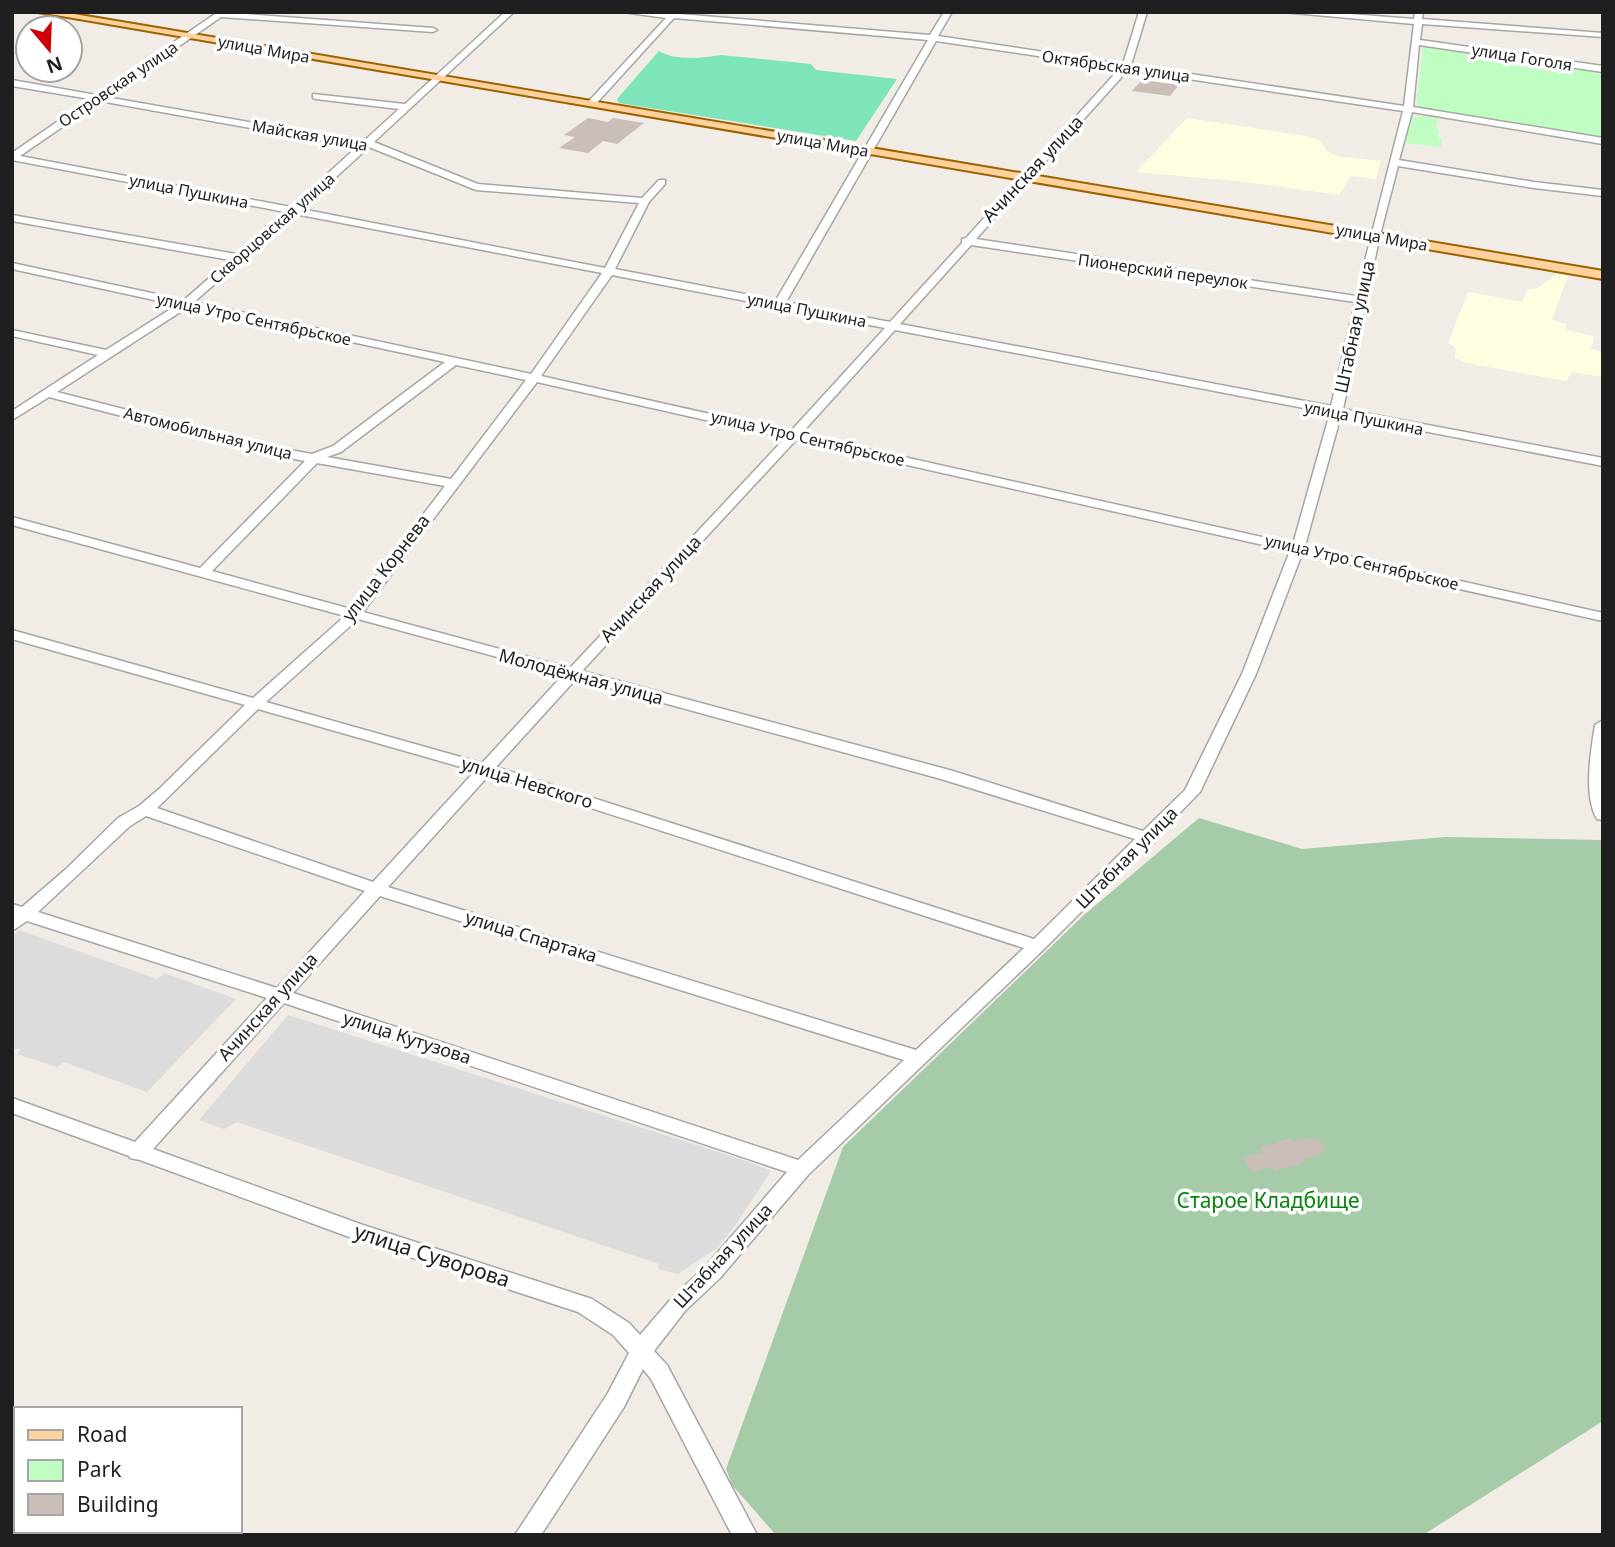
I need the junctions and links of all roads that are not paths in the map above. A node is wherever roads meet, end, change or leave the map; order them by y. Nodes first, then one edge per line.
1 (43, 12) edge
2 (510, 12) edge
3 (627, 12) edge
4 (777, 12) edge
5 (948, 12) edge
6 (1143, 12) edge
7 (1287, 12) edge
8 (222, 13) edge
9 (675, 14) edge
10 (1419, 17) edge
11 (768, 24) junction
12 (433, 30) dead end
13 (1603, 35) edge
14 (189, 36) junction
15 (934, 38) junction
16 (1416, 42) junction
17 (1126, 67) junction
18 (1603, 69) edge
19 (437, 78) junction
20 (12, 83) edge
21 (316, 96) dead end
22 (97, 98) junction
23 (591, 104) junction
24 (408, 107) junction
25 (1408, 109) junction
26 (1603, 141) edge
27 (368, 143) junction
28 (868, 150) junction
29 (12, 157) edge
30 (1394, 162) junction
31 (1027, 177) junction
32 (662, 182) dead end
33 (1603, 193) edge
34 (645, 201) junction
35 (292, 212) junction
36 (12, 218) edge
37 (1375, 235) junction
38 (966, 242) junction
39 (239, 258) junction
40 (12, 266) edge
41 (608, 273) junction
42 (1603, 275) edge
43 (1361, 300) junction
44 (185, 304) junction
45 (779, 304) junction
46 (892, 327) junction
47 (12, 333) edge
48 (110, 354) junction
49 (454, 361) junction
50 (534, 377) junction
51 (48, 393) junction
52 (16, 410) edge
53 (1336, 412) junction
54 (794, 435) junction
55 (316, 457) junction
56 (1603, 462) edge
57 (451, 483) junction
58 (12, 520) edge
59 (1298, 548) junction
60 (203, 572) junction
61 (354, 615) junction
62 (1603, 617) edge
63 (12, 634) edge
64 (571, 675) junction
65 (254, 705) junction
66 (1603, 725) edge
67 (485, 769) junction
68 (145, 810) junction
69 (1603, 815) edge
70 (1150, 838) junction
71 (376, 889) junction
72 (17, 916) edge
73 (1037, 946) junction
74 (279, 995) junction
75 (920, 1058) junction
76 (12, 1105) edge
77 (137, 1153) junction
78 (801, 1169) junction
79 (641, 1350) junction
80 (527, 1535) edge
81 (745, 1535) edge

1 - 14 main road, улица Мира
2 - 19 street, Скворцовская улица
3 - 9 street, Октябрьская улица
4 - 11 street
5 - 15 street
6 - 17 street, Ачинская улица
7 - 10 street
8 - 12 street
8 - 14 street, Островская улица
9 - 11 street, Октябрьская улица
9 - 23 street
10 - 13 street
10 - 16 street, Штабная улица
11 - 15 street, Октябрьская улица
14 - 19 main road, улица Мира
14 - 22 street, Островская улица
15 - 17 street, Октябрьская улица
15 - 28 street
16 - 18 street, улица Гоголя
16 - 25 street, Штабная улица
17 - 25 street, Октябрьская улица
17 - 31 street, Ачинская улица
19 - 23 main road, улица Мира
19 - 24 street, Скворцовская улица
20 - 22 street, Майская улица
21 - 24 street
22 - 27 street, Майская улица
22 - 29 street, Островская улица
23 - 28 main road, улица Мира
24 - 27 street, Скворцовская улица
25 - 26 street, Октябрьская улица
25 - 30 street, Штабная улица
27 - 34 street, Майская улица
27 - 35 street, Скворцовская улица
28 - 31 main road, улица Мира
28 - 45 street
29 - 35 street, улица Пушкина
30 - 33 street
30 - 37 street, Штабная улица
31 - 37 main road, улица Мира
31 - 38 street, Ачинская улица
32 - 34 street, улица Корнева
34 - 41 street, улица Корнева
35 - 39 street, Скворцовская улица
35 - 41 street, улица Пушкина
36 - 39 street
37 - 42 main road, улица Мира
37 - 43 street, Штабная улица
38 - 43 street, Пионерский переулок
38 - 46 street, Ачинская улица
39 - 44 street, Скворцовская улица
40 - 44 street, улица Утро Сентябрьское
41 - 45 street, улица Пушкина
41 - 50 street, улица Корнева
43 - 53 street, Штабная улица
44 - 48 street, Скворцовская улица
44 - 49 street, улица Утро Сентябрьское
45 - 46 street, улица Пушкина
46 - 53 street, улица Пушкина
46 - 54 street, Ачинская улица
47 - 48 street
48 - 51 street, Скворцовская улица
49 - 50 street, улица Утро Сентябрьское
49 - 55 street
50 - 54 street, улица Утро Сентябрьское
50 - 57 street, улица Корнева
51 - 52 street, Скворцовская улица
51 - 55 street, Автомобильная улица
53 - 56 street, улица Пушкина
53 - 59 street, Штабная улица
54 - 59 street, улица Утро Сентябрьское
54 - 64 street, Ачинская улица
55 - 57 street, Автомобильная улица
55 - 60 street
57 - 61 street, улица Корнева
58 - 60 street, Молодёжная улица
59 - 62 street, улица Утро Сентябрьское
59 - 70 street, Штабная улица
60 - 61 street, Молодёжная улица
61 - 64 street, Молодёжная улица
61 - 65 street, улица Корнева
63 - 65 street, улица Невского
64 - 67 street, Ачинская улица
64 - 70 street, Молодёжная улица
65 - 67 street, улица Невского
65 - 68 street, улица Корнева
66 - 69 street
67 - 71 street, Ачинская улица
67 - 73 street, улица Невского
68 - 71 street, улица Спартака
68 - 72 street, улица Корнева
70 - 73 street, Штабная улица
71 - 74 street, Ачинская улица
71 - 75 street, улица Спартака
72 - 74 street, улица Кутузова
73 - 75 street, Штабная улица
74 - 77 street, Ачинская улица
74 - 78 street, улица Кутузова
75 - 78 street, Штабная улица
76 - 77 street, улица Суворова
77 - 79 street, улица Суворова
78 - 79 street, Штабная улица
79 - 80 street, Штабная улица
79 - 81 street, улица Суворова

